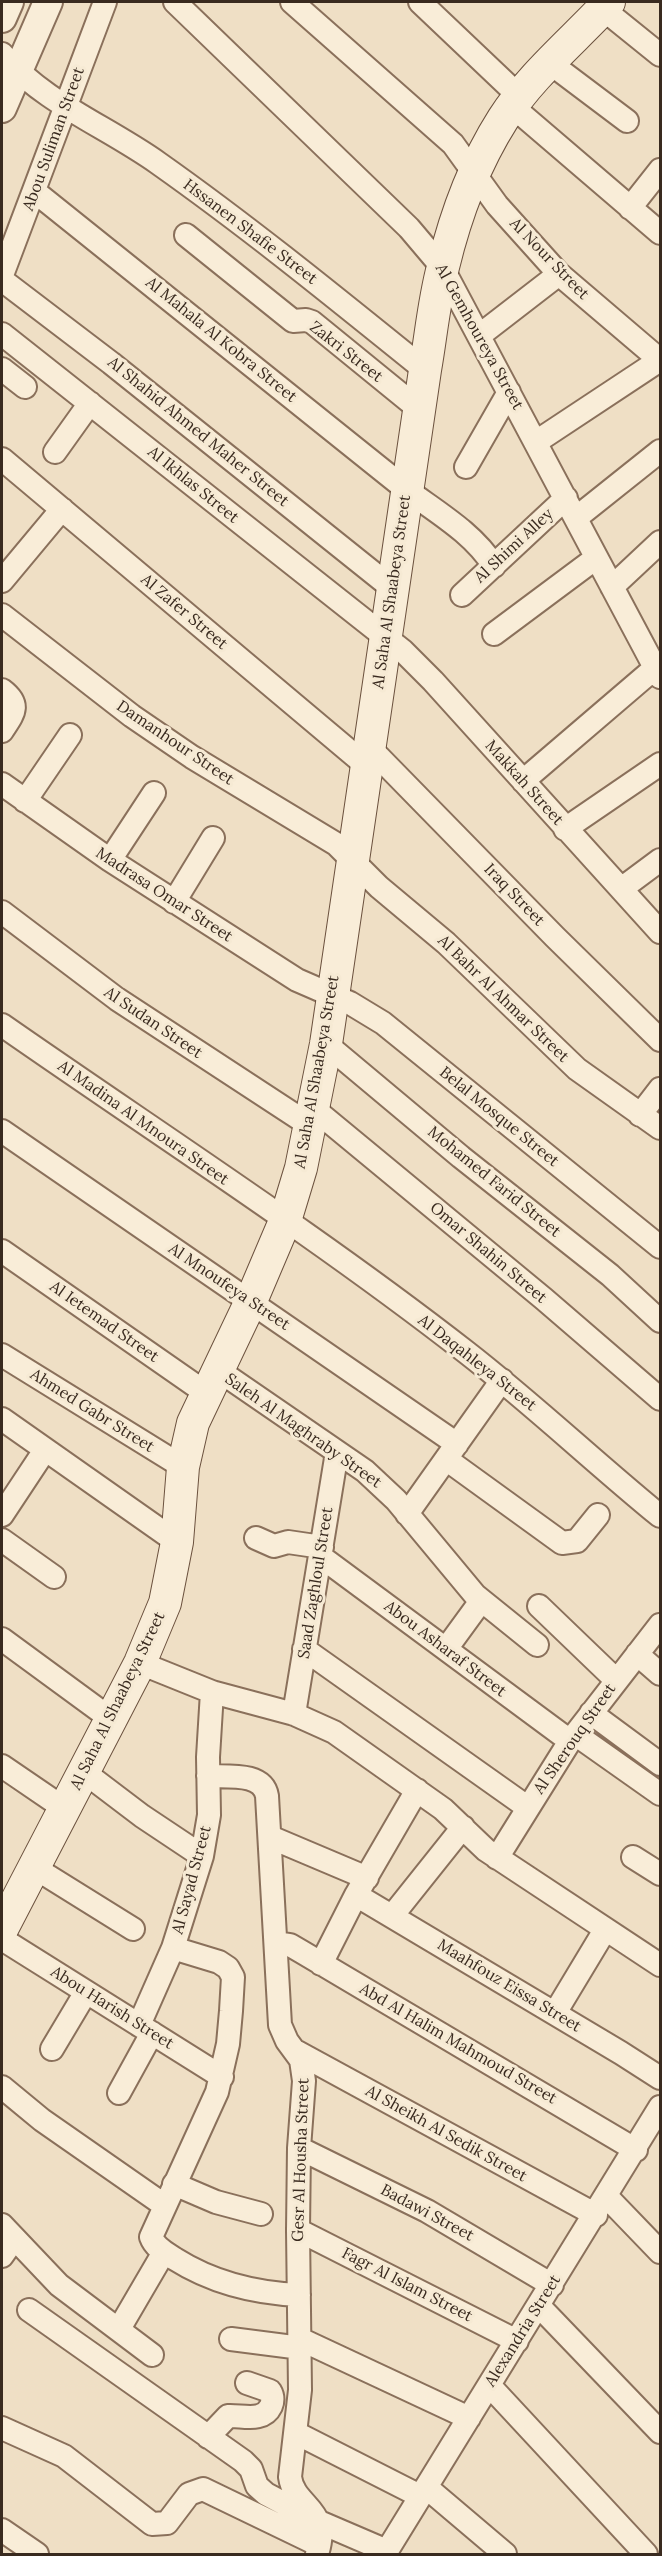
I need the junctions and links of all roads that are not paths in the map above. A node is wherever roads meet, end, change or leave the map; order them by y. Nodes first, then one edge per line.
1 (9, 2) edge
2 (48, 2) edge
3 (105, 2) edge
4 (175, 2) edge
5 (292, 2) edge
6 (420, 2) edge
7 (598, 7) edge
8 (2, 18) edge
9 (660, 55) edge
10 (9, 63) edge
11 (550, 63) junction
12 (516, 101) junction
13 (66, 106) junction
14 (2, 108) edge
15 (627, 121) dead end
16 (660, 170) edge
17 (476, 172) junction
18 (34, 191) junction
19 (630, 208) junction
20 (660, 233) edge
21 (186, 235) dead end
22 (442, 267) junction
23 (559, 274) junction
24 (2, 275) edge
25 (2, 280) edge
26 (2, 334) edge
27 (480, 334) junction
28 (660, 360) edge
29 (2, 369) edge
30 (425, 370) junction
31 (25, 387) dead end
32 (509, 392) junction
33 (90, 403) junction
34 (420, 410) junction
35 (536, 442) junction
36 (660, 451) edge
37 (55, 452) dead end
38 (2, 459) edge
39 (466, 467) dead end
40 (407, 490) junction
41 (571, 508) junction
42 (62, 509) junction
43 (660, 542) edge
44 (596, 558) junction
45 (494, 566) junction
46 (2, 581) edge
47 (612, 587) junction
48 (392, 588) junction
49 (462, 595) dead end
50 (2, 615) edge
51 (494, 634) dead end
52 (385, 637) junction
53 (657, 665) edge
54 (2, 690) edge
55 (2, 731) edge
56 (70, 735) dead end
57 (368, 757) junction
58 (660, 764) edge
59 (523, 781) junction
60 (2, 784) edge
61 (154, 793) dead end
62 (25, 801) junction
63 (565, 829) junction
64 (213, 838) dead end
65 (110, 860) junction
66 (660, 860) edge
67 (353, 862) junction
68 (621, 889) junction
69 (174, 902) junction
70 (2, 912) edge
71 (660, 932) edge
72 (332, 996) junction
73 (2, 1025) edge
74 (660, 1040) edge
75 (326, 1044) junction
76 (660, 1089) edge
77 (640, 1115) junction
78 (312, 1117) junction
79 (660, 1128) edge
80 (2, 1131) edge
81 (285, 1221) junction
82 (660, 1247) edge
83 (2, 1251) edge
84 (251, 1301) junction
85 (660, 1321) edge
86 (2, 1355) edge
87 (502, 1380) junction
88 (212, 1382) junction
89 (660, 1399) edge
90 (2, 1419) edge
91 (45, 1450) junction
92 (452, 1451) junction
93 (337, 1452) junction
94 (183, 1467) junction
95 (407, 1514) junction
96 (2, 1515) edge
97 (598, 1515) dead end
98 (660, 1516) edge
99 (256, 1538) dead end
100 (2, 1540) edge
101 (177, 1542) junction
102 (321, 1552) junction
103 (54, 1577) dead end
104 (482, 1601) junction
105 (539, 1606) dead end
106 (660, 1625) edge
107 (2, 1639) edge
108 (537, 1645) dead end
109 (304, 1649) junction
110 (446, 1649) junction
111 (637, 1654) junction
112 (140, 1663) junction
113 (660, 1674) edge
114 (616, 1680) junction
115 (212, 1692) junction
116 (591, 1713) junction
117 (294, 1714) junction
118 (111, 1719) junction
119 (573, 1737) junction
120 (660, 1764) edge
121 (2, 1766) edge
122 (84, 1772) junction
123 (208, 1776) junction
124 (417, 1790) junction
125 (660, 1794) edge
126 (527, 1807) junction
127 (65, 1809) junction
128 (463, 1827) junction
129 (270, 1837) junction
130 (202, 1856) junction
131 (633, 1857) dead end
132 (497, 1858) junction
133 (35, 1868) junction
134 (660, 1875) edge
135 (361, 1887) junction
136 (392, 1916) junction
137 (3, 1927) edge
138 (133, 1929) dead end
139 (605, 1930) junction
140 (277, 1943) junction
141 (173, 1948) junction
142 (321, 1964) junction
143 (660, 1965) edge
144 (86, 1992) junction
145 (555, 2013) junction
146 (146, 2029) junction
147 (52, 2049) dead end
148 (297, 2052) junction
149 (222, 2077) junction
150 (660, 2078) edge
151 (2, 2087) edge
152 (119, 2093) dead end
153 (660, 2107) edge
154 (299, 2148) junction
155 (636, 2150) junction
156 (174, 2184) junction
157 (164, 2205) junction
158 (601, 2206) junction
159 (261, 2214) dead end
160 (298, 2230) junction
161 (6, 2240) edge
162 (164, 2252) junction
163 (660, 2252) edge
164 (552, 2284) junction
165 (299, 2295) junction
166 (538, 2306) junction
167 (28, 2310) dead end
168 (119, 2329) junction
169 (231, 2339) dead end
170 (517, 2341) junction
171 (301, 2344) junction
172 (152, 2355) dead end
173 (247, 2383) dead end
174 (489, 2385) junction
175 (469, 2418) junction
176 (2, 2428) edge
177 (296, 2433) junction
178 (660, 2433) edge
179 (208, 2437) junction
180 (423, 2492) junction
181 (318, 2521) junction
182 (2, 2530) edge
183 (318, 2550) edge
184 (386, 2553) edge
185 (37, 2554) edge
186 (505, 2554) edge
187 (646, 2554) edge

1 - 8 street
2 - 10 street
3 - 13 street, Abou Suliman Street
4 - 22 street, Al Gemhoureya Street
5 - 17 street, Al Nour Street
6 - 12 street
7 - 9 street
7 - 11 main road
10 - 13 street
10 - 14 street
11 - 12 main road
11 - 15 street
12 - 17 main road
12 - 19 street
13 - 18 street, Abou Suliman Street
13 - 30 street, Hssanen Shafie Street
16 - 19 street
17 - 22 main road
17 - 23 street, Al Nour Street
18 - 24 street, Abou Suliman Street
18 - 40 street, Al Mahala Al Kobra Street
19 - 20 street
21 - 34 street, Zakri Street
22 - 27 street, Al Gemhoureya Street
22 - 30 main road, Al Saha Al Shaabeya Street
23 - 27 street
23 - 28 street, Al Nour Street
25 - 48 street, Al Shahid Ahmed Maher Street
26 - 33 street, Al Ikhlas Street
27 - 32 street, Al Gemhoureya Street
28 - 35 street
29 - 31 street
30 - 34 main road, Al Saha Al Shaabeya Street
32 - 35 street, Al Gemhoureya Street
32 - 39 street
33 - 37 street
33 - 52 street, Al Ikhlas Street
34 - 40 main road, Al Saha Al Shaabeya Street
35 - 41 street, Al Gemhoureya Street
36 - 41 street, Al Shimi Alley
38 - 42 street, Al Zafer Street
40 - 45 street, Al Mahala Al Kobra Street
40 - 48 main road, Al Saha Al Shaabeya Street
41 - 44 street, Al Gemhoureya Street
41 - 45 street, Al Shimi Alley
42 - 46 street
42 - 57 street, Al Zafer Street
43 - 47 street
44 - 47 street, Al Gemhoureya Street
44 - 51 street
45 - 49 street, Al Shimi Alley
47 - 53 street, Al Gemhoureya Street
48 - 52 main road, Al Saha Al Shaabeya Street
50 - 67 street, Damanhour Street
52 - 57 main road, Al Saha Al Shaabeya Street
52 - 59 street, Makkah Street
53 - 59 street
54 - 55 street
56 - 62 street
57 - 67 main road, Al Saha Al Shaabeya Street
57 - 74 street, Iraq Street
58 - 63 street
59 - 63 street, Makkah Street
60 - 62 street, Madrasa Omar Street
61 - 65 street
62 - 65 street, Madrasa Omar Street
63 - 68 street, Makkah Street
64 - 69 street
65 - 69 street, Madrasa Omar Street
66 - 68 street
67 - 72 main road, Al Saha Al Shaabeya Street
67 - 77 street, Al Bahr Al Ahmar Street
68 - 71 street, Makkah Street
69 - 72 street, Madrasa Omar Street
70 - 78 street, Al Sudan Street
72 - 75 main road, Al Saha Al Shaabeya Street
72 - 82 street, Belal Mosque Street
73 - 81 street, Al Madina Al Mnoura Street
75 - 78 main road, Al Saha Al Shaabeya Street
75 - 85 street, Mohamed Farid Street
76 - 77 street
77 - 79 street, Al Bahr Al Ahmar Street
78 - 81 main road, Al Saha Al Shaabeya Street
78 - 89 street, Omar Shahin Street
80 - 84 street, Al Mnoufeya Street
81 - 84 main road, Al Saha Al Shaabeya Street
81 - 87 street, Al Daqahleya Street
83 - 88 street, Al Ietemad Street
84 - 88 main road, Al Saha Al Shaabeya Street
84 - 92 street, Al Mnoufeya Street
86 - 94 street, Ahmed Gabr Street
87 - 92 street
87 - 98 street, Al Daqahleya Street
88 - 93 street, Saleh Al Maghraby Street
88 - 94 main road, Al Saha Al Shaabeya Street
90 - 91 street
91 - 96 street
91 - 101 street
92 - 95 street
92 - 97 street, Al Mnoufeya Street
93 - 95 street, Saleh Al Maghraby Street
93 - 102 street, Saad Zaghloul Street
94 - 101 main road, Al Saha Al Shaabeya Street
95 - 104 street, Saleh Al Maghraby Street
99 - 102 street
100 - 103 street
101 - 112 main road, Al Saha Al Shaabeya Street
102 - 109 street, Saad Zaghloul Street
102 - 110 street, Abou Asharaf Street
104 - 108 street, Saleh Al Maghraby Street
104 - 110 street
105 - 114 street
106 - 111 street, Al Sherouq Street
107 - 118 street
109 - 117 street, Saad Zaghloul Street
109 - 126 street
110 - 119 street, Abou Asharaf Street
111 - 113 street
111 - 114 street, Al Sherouq Street
112 - 115 street
112 - 118 main road, Al Saha Al Shaabeya Street
114 - 116 street, Al Sherouq Street
115 - 117 street
115 - 123 street, Al Sayad Street
116 - 119 street, Al Sherouq Street
116 - 120 street
117 - 124 street
118 - 122 main road, Al Saha Al Shaabeya Street
119 - 125 street, Abou Asharaf Street
119 - 126 street, Al Sherouq Street
121 - 127 street
122 - 127 main road, Al Saha Al Shaabeya Street
122 - 130 street
123 - 129 street, Gesr Al Housha Street
123 - 130 street, Al Sayad Street
124 - 128 street
124 - 135 street
126 - 132 street, Al Sherouq Street
127 - 133 main road, Al Saha Al Shaabeya Street
128 - 132 street
128 - 136 street
129 - 135 street, Maahfouz Eissa Street
129 - 140 street, Gesr Al Housha Street
130 - 141 street, Al Sayad Street
131 - 134 street
132 - 139 street
133 - 137 main road, Al Saha Al Shaabeya Street
133 - 138 street
135 - 136 street, Maahfouz Eissa Street
135 - 142 street
136 - 145 street, Maahfouz Eissa Street
137 - 144 street, Abou Harish Street
139 - 143 street
139 - 145 street
140 - 142 street, Abd Al Halim Mahmoud Street
140 - 148 street, Gesr Al Housha Street
141 - 146 street, Al Sayad Street
141 - 149 street
142 - 155 street, Abd Al Halim Mahmoud Street
144 - 146 street, Abou Harish Street
144 - 147 street
145 - 150 street, Maahfouz Eissa Street
146 - 149 street, Abou Harish Street
146 - 152 street, Al Sayad Street
148 - 154 street, Gesr Al Housha Street
148 - 158 street, Al Sheikh Al Sedik Street
149 - 156 street
151 - 157 street
153 - 155 street, Alexandria Street
154 - 160 street, Gesr Al Housha Street
154 - 164 street, Badawi Street
155 - 158 street, Alexandria Street
156 - 157 street
156 - 159 street
157 - 162 street
158 - 163 street, Al Sheikh Al Sedik Street
158 - 164 street, Alexandria Street
160 - 165 street, Gesr Al Housha Street
160 - 170 street, Fagr Al Islam Street
161 - 168 street
162 - 165 street
162 - 168 street
164 - 166 street, Alexandria Street
165 - 171 street, Gesr Al Housha Street
166 - 170 street, Alexandria Street
166 - 178 street
167 - 179 street
168 - 172 street
169 - 171 street
170 - 174 street, Alexandria Street
171 - 175 street
171 - 177 street, Gesr Al Housha Street
173 - 179 street
174 - 175 street, Alexandria Street
174 - 187 street
175 - 180 street, Alexandria Street
176 - 183 street
177 - 180 street
177 - 181 street, Gesr Al Housha Street
179 - 181 street
180 - 184 street, Alexandria Street
180 - 186 street
181 - 183 street
181 - 184 street
182 - 185 street

